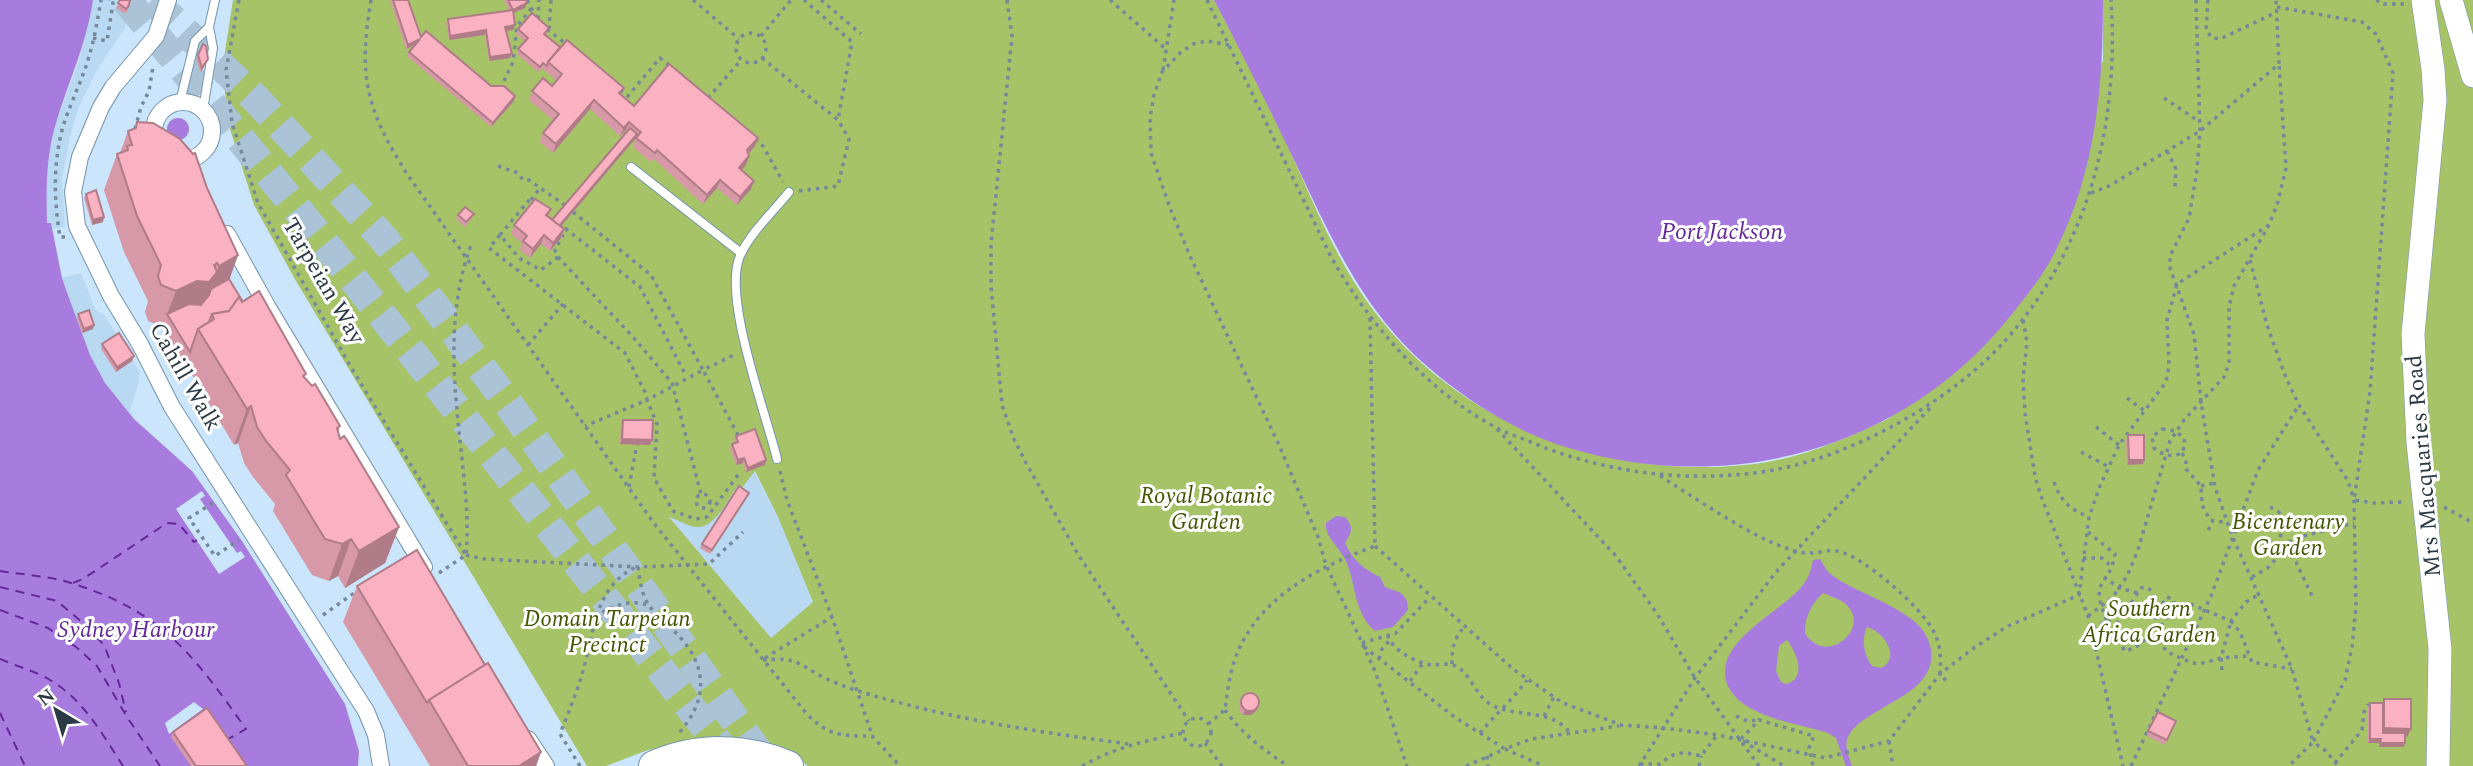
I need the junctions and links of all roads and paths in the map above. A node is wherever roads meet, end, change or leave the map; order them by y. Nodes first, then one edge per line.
1 (101, 0) edge
2 (109, 0) edge
3 (168, 0) edge
4 (215, 0) edge
5 (239, 0) edge
6 (370, 0) edge
7 (527, 0) edge
8 (539, 0) edge
9 (551, 0) edge
10 (693, 0) edge
11 (791, 0) edge
12 (804, 0) edge
13 (821, 0) edge
14 (1007, 0) edge
15 (1110, 0) edge
16 (1174, 0) edge
17 (1207, 0) edge
18 (2111, 0) edge
19 (2196, 0) edge
20 (2208, 0) edge
21 (2276, 0) edge
22 (2376, 0) edge
23 (2451, 0) edge
24 (2383, 2) edge
25 (2423, 2) edge
26 (531, 9) junction
27 (2277, 10) junction
28 (538, 21) junction
29 (209, 27) junction
30 (549, 31) junction
31 (861, 34) dead end
32 (156, 36) junction
33 (760, 37) junction
34 (93, 38) junction
35 (739, 39) junction
36 (1229, 45) junction
37 (569, 47) edge
38 (1167, 50) junction
39 (762, 58) junction
40 (741, 60) junction
41 (2279, 64) junction
42 (1162, 72) junction
43 (680, 74) edge
44 (2473, 76) edge
45 (504, 81) dead end
46 (618, 88) edge
47 (699, 90) edge
48 (2164, 98) dead end
49 (708, 99) junction
50 (180, 102) junction
51 (716, 105) edge
52 (203, 110) junction
53 (838, 120) junction
54 (2200, 122) junction
55 (135, 131) edge
56 (2200, 131) junction
57 (747, 132) edge
58 (2166, 151) junction
59 (498, 166) dead end
60 (631, 167) dead end
61 (2175, 187) dead end
62 (540, 188) junction
63 (789, 192) junction
64 (2091, 193) junction
65 (531, 200) junction
66 (540, 206) edge
67 (566, 206) edge
68 (573, 212) edge
69 (221, 222) edge
70 (563, 224) edge
71 (2269, 225) junction
72 (566, 229) junction
73 (499, 235) junction
74 (60, 237) dead end
75 (471, 245) dead end
76 (741, 254) junction
77 (558, 257) junction
78 (466, 259) junction
79 (2250, 260) junction
80 (2177, 284) junction
81 (563, 304) junction
82 (1370, 316) junction
83 (2022, 320) junction
84 (527, 346) junction
85 (747, 349) junction
86 (703, 370) junction
87 (684, 372) dead end
88 (673, 385) junction
89 (2127, 398) dead end
90 (647, 400) junction
91 (1936, 402) junction
92 (2201, 402) junction
93 (2299, 405) junction
94 (2146, 412) junction
95 (768, 424) junction
96 (584, 426) junction
97 (1496, 427) junction
98 (2096, 427) dead end
99 (2175, 431) junction
100 (637, 444) edge
101 (2119, 445) junction
102 (2081, 452) dead end
103 (2182, 453) junction
104 (2165, 455) junction
105 (777, 459) joint
106 (2109, 467) junction
107 (738, 475) dead end
108 (1659, 475) junction
109 (2054, 482) dead end
110 (2214, 483) junction
111 (2201, 486) junction
112 (629, 488) junction
113 (228, 493) junction
114 (701, 494) junction
115 (2354, 500) junction
116 (2405, 502) dead end
117 (708, 506) junction
118 (2441, 506) dead end
119 (2270, 507) dead end
120 (713, 512) junction
121 (2089, 517) junction
122 (2213, 522) junction
123 (2228, 523) junction
124 (2354, 523) junction
125 (2473, 523) edge
126 (2208, 530) dead end
127 (252, 531) junction
128 (743, 532) dead end
129 (2087, 532) junction
130 (202, 537) junction
131 (2233, 538) junction
132 (197, 540) dead end
133 (1375, 546) junction
134 (2283, 550) junction
135 (1794, 551) junction
136 (466, 555) junction
137 (2083, 558) junction
138 (687, 565) junction
139 (1326, 565) junction
140 (638, 566) junction
141 (2111, 566) junction
142 (2104, 577) junction
143 (2252, 577) junction
144 (431, 578) joint
145 (367, 585) edge
146 (2119, 588) junction
147 (2138, 593) junction
148 (2079, 594) junction
149 (2260, 594) junction
150 (1430, 597) junction
151 (2313, 598) dead end
152 (648, 605) junction
153 (2101, 606) junction
154 (2174, 606) junction
155 (2161, 607) junction
156 (2203, 611) junction
157 (2088, 616) junction
158 (595, 617) junction
159 (832, 617) junction
160 (2107, 621) junction
161 (2231, 621) junction
162 (311, 623) junction
163 (2117, 624) junction
164 (1464, 627) junction
165 (2091, 629) junction
166 (1388, 635) junction
167 (2147, 638) junction
168 (1389, 641) junction
169 (2160, 642) junction
170 (1363, 645) junction
171 (2248, 656) junction
172 (2181, 657) junction
173 (2221, 658) junction
174 (1379, 659) junction
175 (762, 660) junction
176 (1423, 663) junction
177 (1452, 664) junction
178 (2292, 669) junction
179 (2222, 670) dead end
180 (1940, 674) junction
181 (1695, 678) junction
182 (1527, 679) junction
183 (1409, 682) junction
184 (1947, 682) dead end
185 (855, 690) junction
186 (1555, 697) junction
187 (2382, 705) edge
188 (1501, 708) junction
189 (1225, 710) junction
190 (1544, 716) junction
191 (1736, 716) dead end
192 (1759, 720) junction
193 (1189, 721) junction
194 (1208, 724) junction
195 (1621, 725) junction
196 (522, 728) edge
197 (1664, 728) junction
198 (1183, 733) junction
199 (1480, 733) junction
200 (1570, 733) junction
201 (1718, 735) junction
202 (872, 736) junction
203 (675, 737) dead end
204 (1741, 739) junction
205 (1889, 741) junction
206 (2313, 742) junction
207 (1205, 743) junction
208 (1129, 744) junction
209 (1505, 749) junction
210 (1487, 755) junction
211 (1810, 755) junction
212 (1701, 756) junction
213 (2337, 764) edge
214 (1640, 765) edge
215 (1662, 765) edge
216 (1757, 765) edge
217 (381, 766) edge
218 (546, 766) edge
219 (580, 766) edge
220 (654, 766) edge
221 (688, 766) edge
222 (740, 766) edge
223 (788, 766) edge
224 (900, 766) edge
225 (1082, 766) edge
226 (1222, 766) edge
227 (1288, 766) edge
228 (1407, 766) edge
229 (1466, 766) edge
230 (1488, 766) edge
231 (1544, 766) edge
232 (1699, 766) edge
233 (1784, 766) edge
234 (1813, 766) edge
235 (1893, 766) edge
236 (2123, 766) edge
237 (2131, 766) edge
238 (2289, 766) edge
239 (2438, 766) edge

1 - 34 path
2 - 34 path
3 - 32 street, Cahill Walk
4 - 29 lane
5 - 136 path, Tarpeian Way
6 - 78 path
7 - 26 path
8 - 28 path
9 - 30 path
10 - 35 path
11 - 33 path
12 - 53 path
13 - 31 path
14 - 193 path
15 - 38 path
16 - 38 path
17 - 36 path
18 - 64 path
19 - 54 path
20 - 27 path
21 - 27 path
22 - 24 path
23 - 44 street
24 - 25 path
25 - 239 street, Mrs Macquaries Road
26 - 28 path
26 - 45 path
27 - 41 path
27 - 115 path
28 - 30 path
29 - 50 lane
29 - 52 lane
30 - 37 path
32 - 55 path
32 - 113 street, Cahill Walk
33 - 35 path
33 - 39 path
34 - 74 path
35 - 40 path
36 - 42 path
36 - 82 path
38 - 42 path
39 - 40 path
39 - 53 path
40 - 49 path
41 - 56 path
41 - 71 path
42 - 139 path
43 - 46 path
47 - 49 path
48 - 54 path
49 - 51 path
50 - 52 street
50 - 52 street
53 - 63 path
54 - 56 path
56 - 58 path
56 - 80 path
57 - 63 path
58 - 61 path
58 - 64 path
59 - 62 path
60 - 76 lane
62 - 65 path
62 - 67 path
63 - 76 lane
64 - 83 path
65 - 66 path
65 - 73 path
68 - 86 path
69 - 144 street
70 - 72 path
71 - 79 path
71 - 80 path
72 - 77 path
72 - 87 path
73 - 77 path
73 - 81 path
75 - 78 path
76 - 85 lane
77 - 88 path
78 - 84 path
78 - 136 path
79 - 92 path
79 - 93 path
80 - 92 path
80 - 94 path
81 - 84 path
81 - 90 path
82 - 97 path
82 - 133 path
83 - 91 path
83 - 148 path
84 - 96 path
85 - 86 path
85 - 95 lane
86 - 88 path
86 - 95 path
88 - 90 path
88 - 114 path
89 - 94 path
90 - 96 path
90 - 120 path
91 - 108 path
91 - 135 path
92 - 99 path
92 - 110 path
93 - 115 path
93 - 131 path
94 - 101 path
95 - 105 lane
96 - 112 path
97 - 108 path
97 - 181 path
98 - 101 path
99 - 103 path
99 - 104 path
99 - 104 path
100 - 112 path
101 - 106 path
102 - 106 path
103 - 104 path
103 - 111 path
104 - 146 path
105 - 159 path
106 - 121 path
107 - 120 path
108 - 135 path
109 - 121 path
110 - 111 path
110 - 123 path
111 - 122 path
112 - 138 path
113 - 127 street, Cahill Walk
113 - 130 path
114 - 117 path
114 - 117 path
115 - 116 path
115 - 124 path
117 - 120 path
118 - 125 path
119 - 134 path
121 - 129 path
122 - 123 path
122 - 126 path
123 - 131 path
124 - 134 path
124 - 206 path
127 - 130 path
127 - 162 street, Cahill Walk
128 - 138 path
129 - 137 path
129 - 141 path
130 - 132 path
131 - 143 path
131 - 156 path
133 - 139 path
133 - 150 path
134 - 143 path
134 - 151 path
135 - 180 path
135 - 181 path
136 - 140 path
136 - 144 path
137 - 141 path
137 - 148 path
138 - 140 path
138 - 175 path
139 - 170 path
139 - 189 path
140 - 152 path
140 - 158 path
141 - 142 path
142 - 146 path
142 - 153 path
143 - 149 path
145 - 162 path
146 - 147 path
146 - 153 path
147 - 155 path
147 - 163 path
148 - 157 path
148 - 180 path
149 - 161 path
149 - 178 path
150 - 164 path
150 - 166 path
152 - 158 path
152 - 203 path
153 - 157 path
153 - 160 path
154 - 155 path
154 - 156 path
154 - 169 path
155 - 167 path
156 - 161 path
156 - 172 path
157 - 165 path
158 - 219 path
159 - 175 path
159 - 185 path
160 - 163 path
160 - 165 path
161 - 171 path
161 - 173 path
162 - 217 street, Cahill Walk
163 - 167 path
164 - 177 path
164 - 182 path
165 - 236 path
166 - 168 path
166 - 170 path
167 - 169 path
168 - 174 path
168 - 176 path
169 - 172 path
170 - 174 path
170 - 228 path
171 - 173 path
171 - 178 path
172 - 173 path
172 - 237 path
173 - 179 path
174 - 183 path
175 - 185 path
175 - 202 path
176 - 177 path
176 - 183 path
177 - 188 path
178 - 206 path
180 - 184 path
180 - 205 path
181 - 197 path
181 - 204 path
182 - 186 path
182 - 188 path
183 - 199 path
185 - 202 path
185 - 208 path
186 - 190 path
186 - 195 path
187 - 213 path
188 - 190 path
188 - 199 path
189 - 194 path
189 - 227 path
190 - 200 path
191 - 192 path
192 - 204 path
192 - 211 path
193 - 194 path
193 - 198 path
194 - 207 path
195 - 197 path
195 - 200 path
196 - 218 street
197 - 201 path
197 - 214 path
198 - 207 path
198 - 208 path
199 - 209 path
200 - 209 path
201 - 204 path
201 - 212 path
202 - 224 path
204 - 211 path
204 - 216 path
204 - 233 path
205 - 211 path
205 - 235 path
206 - 213 path
206 - 238 path
207 - 226 path
208 - 225 path
209 - 210 path
209 - 231 path
210 - 229 path
210 - 230 path
211 - 234 path
212 - 215 path
212 - 232 path
214 - 215 path
220 - 223 highway
221 - 222 highway

